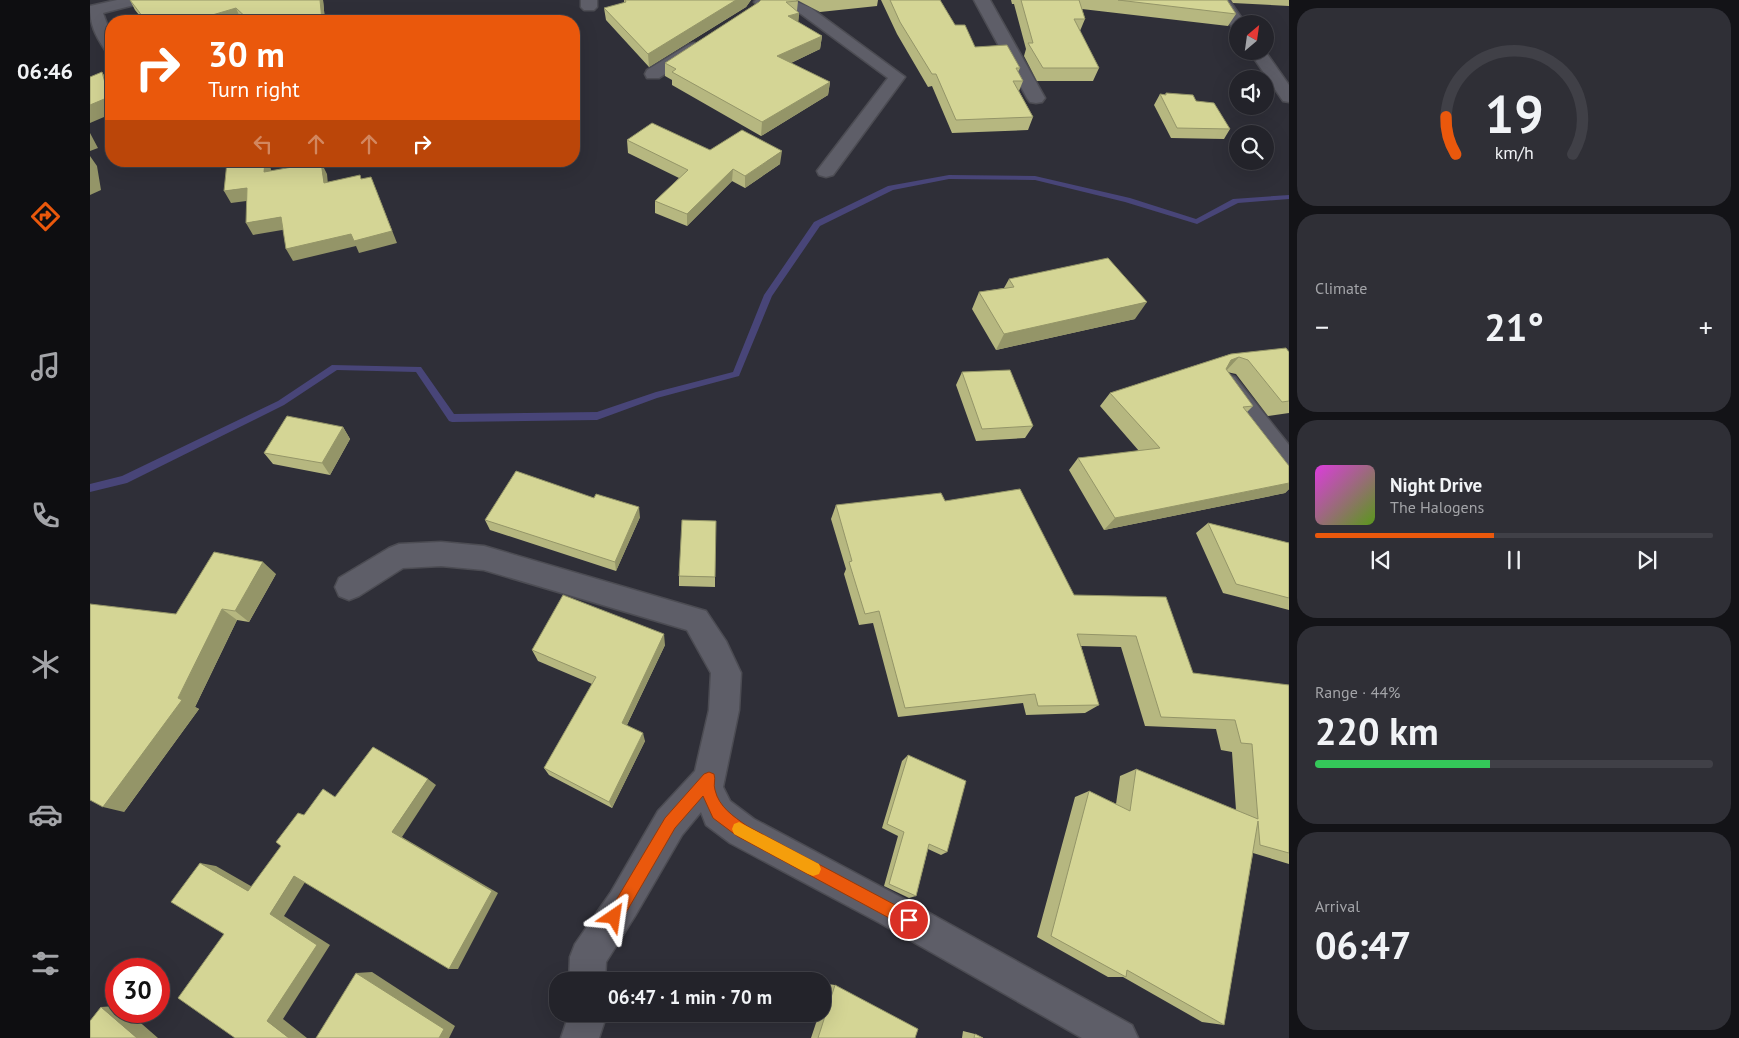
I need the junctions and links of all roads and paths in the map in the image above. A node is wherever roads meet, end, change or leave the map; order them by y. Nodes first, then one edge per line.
1 (137, 0) edge
2 (982, 0) edge
3 (1221, 0) edge
4 (758, 4) edge
5 (92, 10) edge
6 (1232, 15) edge
7 (711, 37) edge
8 (105, 38) edge
9 (1263, 60) edge
10 (653, 74) dead end
11 (1289, 97) edge
12 (1036, 98) dead end
13 (826, 171) dead end
14 (1227, 382) edge
15 (1289, 464) edge
16 (349, 587) dead end
17 (709, 778) junction
18 (587, 972) edge
19 (585, 1022) edge
20 (580, 1038) edge
21 (1119, 1038) edge

1 - 5 street
2 - 12 street
3 - 6 street
4 - 13 street
5 - 8 street
7 - 10 street
9 - 11 street
14 - 15 street
16 - 17 street
17 - 18 street
17 - 21 street
19 - 20 street

